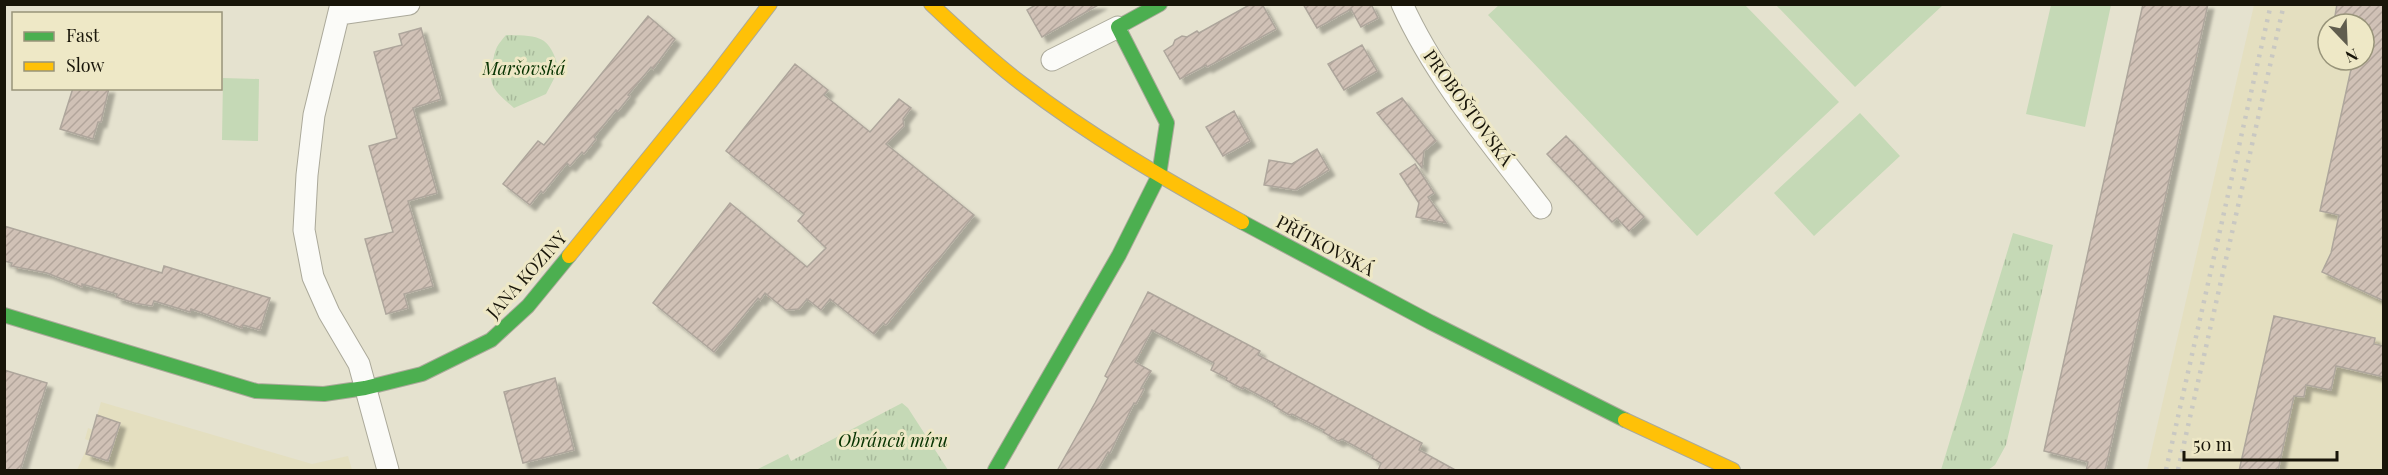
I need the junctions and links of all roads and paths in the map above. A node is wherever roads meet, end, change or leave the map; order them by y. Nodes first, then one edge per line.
1 (409, 4) edge
2 (770, 4) edge
3 (931, 4) edge
4 (1160, 4) edge
5 (1402, 4) edge
6 (340, 9) edge
7 (1118, 27) junction
8 (1052, 60) dead end
9 (1159, 175) junction
10 (1541, 208) dead end
11 (4, 315) edge
12 (365, 388) junction
13 (388, 471) edge
14 (995, 471) edge
15 (1733, 471) edge

1 - 6 street
2 - 12 street, JANA KOZINY
3 - 9 street, PŘÍTKOVSKÁ
4 - 7 street
5 - 10 street, PROBOŠTOVSKÁ
6 - 12 street
7 - 8 street
7 - 9 street
9 - 14 street
9 - 15 street, PŘÍTKOVSKÁ
11 - 12 street, JANA KOZINY
12 - 13 street

